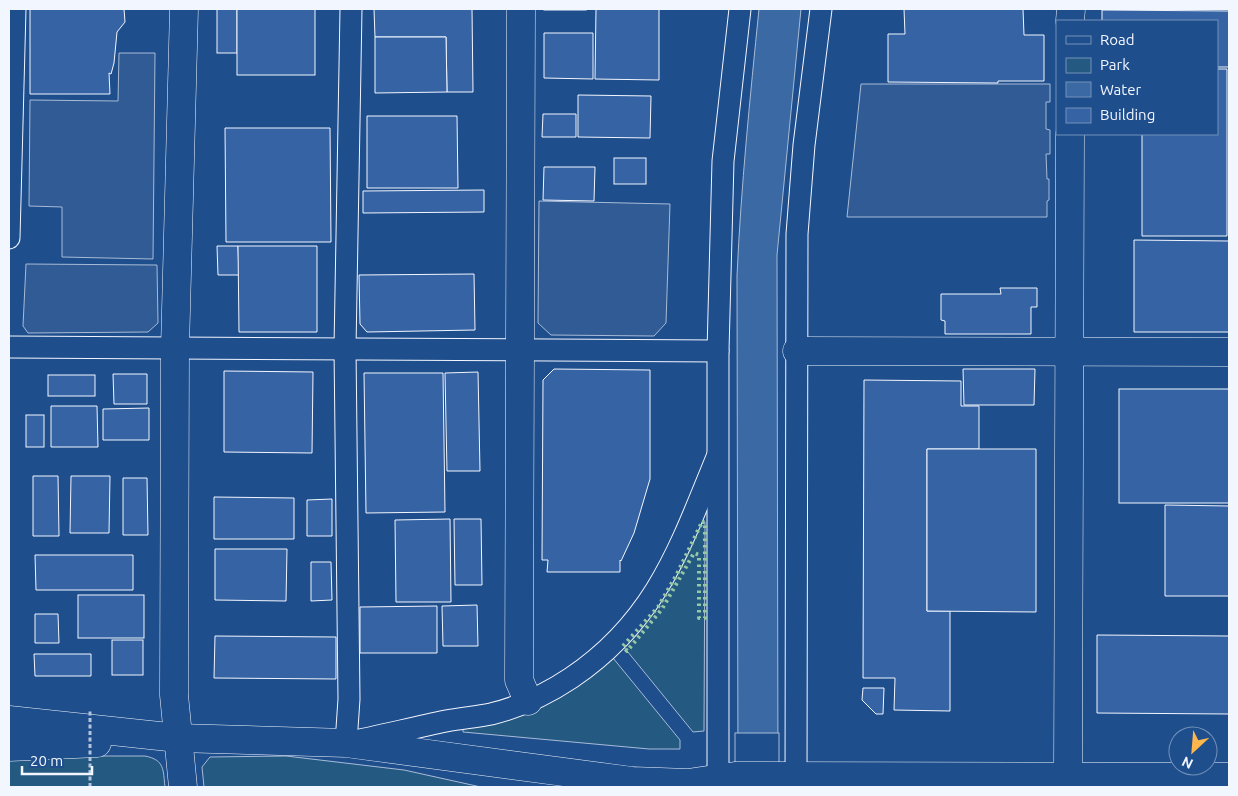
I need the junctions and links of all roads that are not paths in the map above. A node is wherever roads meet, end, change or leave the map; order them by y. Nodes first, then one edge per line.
1 (15, 9) edge
2 (184, 9) edge
3 (351, 9) edge
4 (521, 9) edge
5 (740, 9) edge
6 (821, 9) edge
7 (1070, 135) edge
8 (9, 238) edge
9 (9, 347) edge
10 (175, 348) junction
11 (345, 348) junction
12 (797, 350) junction
13 (519, 351) junction
14 (718, 351) junction
15 (1069, 351) junction
16 (1229, 352) edge
17 (717, 457) junction
18 (528, 701) junction
19 (9, 720) edge
20 (178, 738) junction
21 (346, 743) junction
22 (9, 748) edge
23 (1229, 777) edge
24 (1068, 778) junction
25 (790, 780) edge
26 (723, 781) edge
27 (183, 787) edge

1 - 8 street
2 - 10 street
3 - 11 street
4 - 13 street
5 - 14 street
6 - 12 street
7 - 15 street
9 - 10 street
10 - 11 street
10 - 20 street
11 - 13 street
11 - 21 street
12 - 15 street
12 - 25 street
13 - 14 street
13 - 18 street
14 - 17 street
15 - 16 street
15 - 24 street
17 - 18 street
17 - 26 street
18 - 21 street
19 - 20 street
20 - 21 street
20 - 22 street
20 - 27 street
21 - 26 street
23 - 24 street
24 - 25 street
25 - 26 street

